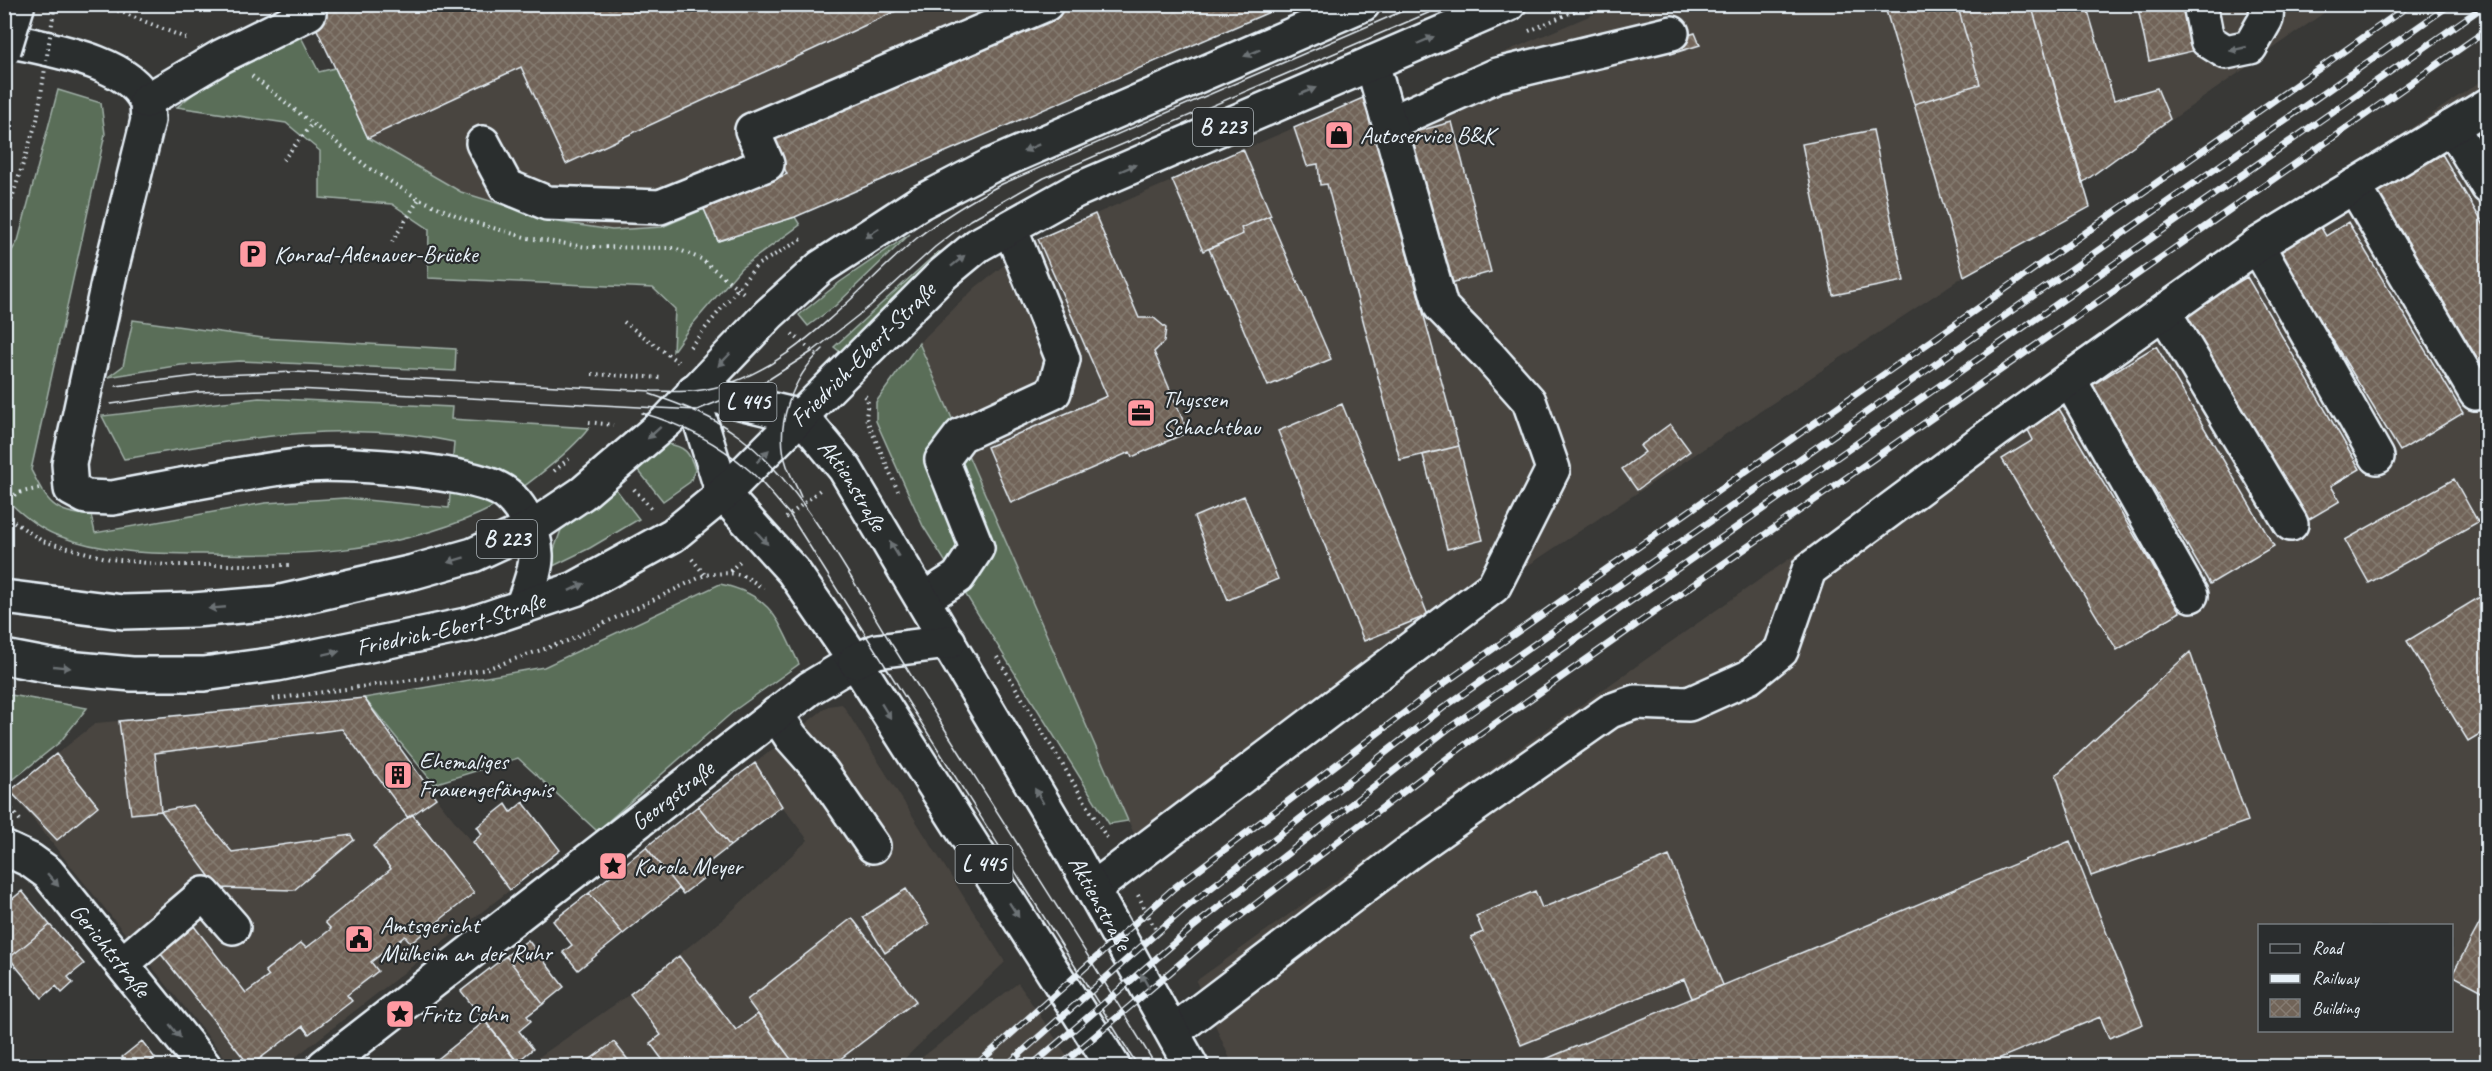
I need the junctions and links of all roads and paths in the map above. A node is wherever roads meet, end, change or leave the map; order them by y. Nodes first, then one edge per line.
1 (18, 4) edge
2 (55, 4) edge
3 (101, 4) edge
4 (1046, 4) edge
5 (1363, 4) edge
6 (1509, 4) edge
7 (2267, 4) edge
8 (2201, 9) dead end
9 (309, 13) dead end
10 (1672, 33) dead end
11 (4, 39) edge
12 (4, 50) edge
13 (222, 56) junction
14 (1372, 63) junction
15 (146, 101) junction
16 (2487, 105) edge
17 (1390, 123) junction
18 (312, 124) junction
19 (2452, 127) junction
20 (483, 143) dead end
21 (283, 160) dead end
22 (2354, 186) junction
23 (2487, 187) edge
24 (419, 199) junction
25 (4, 223) edge
26 (1010, 228) junction
27 (392, 242) dead end
28 (2257, 245) junction
29 (2164, 312) junction
30 (769, 314) junction
31 (624, 322) dead end
32 (678, 362) dead end
33 (592, 374) dead end
34 (842, 376) junction
35 (2069, 379) junction
36 (680, 384) junction
37 (2476, 393) dead end
38 (802, 417) junction
39 (589, 422) dead end
40 (619, 426) dead end
41 (2377, 457) dead end
42 (615, 467) junction
43 (845, 469) junction
44 (723, 494) junction
45 (2290, 524) dead end
46 (531, 528) junction
47 (672, 534) junction
48 (762, 538) junction
49 (729, 572) dead end
50 (705, 575) dead end
51 (7, 594) edge
52 (2191, 595) dead end
53 (924, 599) junction
54 (522, 607) junction
55 (949, 642) junction
56 (4, 657) edge
57 (855, 661) junction
58 (776, 714) junction
59 (873, 846) dead end
60 (4, 848) edge
61 (1093, 889) junction
62 (233, 927) dead end
63 (122, 964) junction
64 (1174, 1031) junction
65 (204, 1066) edge
66 (324, 1066) edge
67 (1113, 1066) edge
68 (1191, 1066) edge

1 - 12 main road, bridge
2 - 25 path, bridge
3 - 13 path
4 - 20 main road
5 -> 30 main road, B 223
14 -> 6 main road, Friedrich-Ebert-Straße / B 223
7 -> 8 main road
9 - 13 main road
10 - 17 main road
11 - 15 main road
13 - 15 main road
13 - 18 path
14 - 17 main road
26 -> 14 main road, Friedrich-Ebert-Straße / B 223
15 - 46 main road
16 - 19 main road
17 - 61 main road
18 - 21 path
18 - 24 path
19 - 22 main road
19 - 23 main road
22 - 28 main road
22 - 37 main road
24 - 27 path
24 - 30 path
34 -> 26 main road, Friedrich-Ebert-Straße / B 223
26 - 53 main road
28 - 29 main road
28 - 41 main road
29 - 35 main road
29 - 45 main road
30 - 34 path
30 -> 36 main road, B 223
31 - 32 path
33 - 36 path
34 - 38 main road, Friedrich-Ebert-Straße / B 223
34 - 43 path
35 - 52 main road
35 - 64 main road
36 - 38 main road, Aktienstraße / L 445
36 -> 42 main road, B 223
36 - 44 main road, L 445
38 - 43 main road, Aktienstraße / L 445
44 -> 38 main road, Friedrich-Ebert-Straße / B 223
39 - 40 path
42 - 46 main road, B 223
42 - 47 path
43 - 48 path
53 -> 43 main road, Aktienstraße / L 445
44 - 47 main road, Friedrich-Ebert-Straße / B 223
44 -> 48 main road, L 445
46 -> 51 main road, B 223
46 - 54 main road
47 - 50 path
54 -> 47 main road, Friedrich-Ebert-Straße / B 223
48 - 49 path
48 - 57 main road, L 445
53 - 55 main road, Aktienstraße / L 445
56 -> 54 main road, Friedrich-Ebert-Straße / B 223
55 - 57 main road, Georgstraße
61 -> 55 main road, Aktienstraße / L 445
57 - 58 main road, Georgstraße
57 -> 67 main road, L 445
58 - 59 main road
58 - 66 main road, Georgstraße
60 -> 63 main road, Gerichtstraße
64 -> 61 main road, Aktienstraße / L 445
62 - 63 main road
63 -> 65 main road, Gerichtstraße
64 - 68 main road, Aktienstraße / L 445

